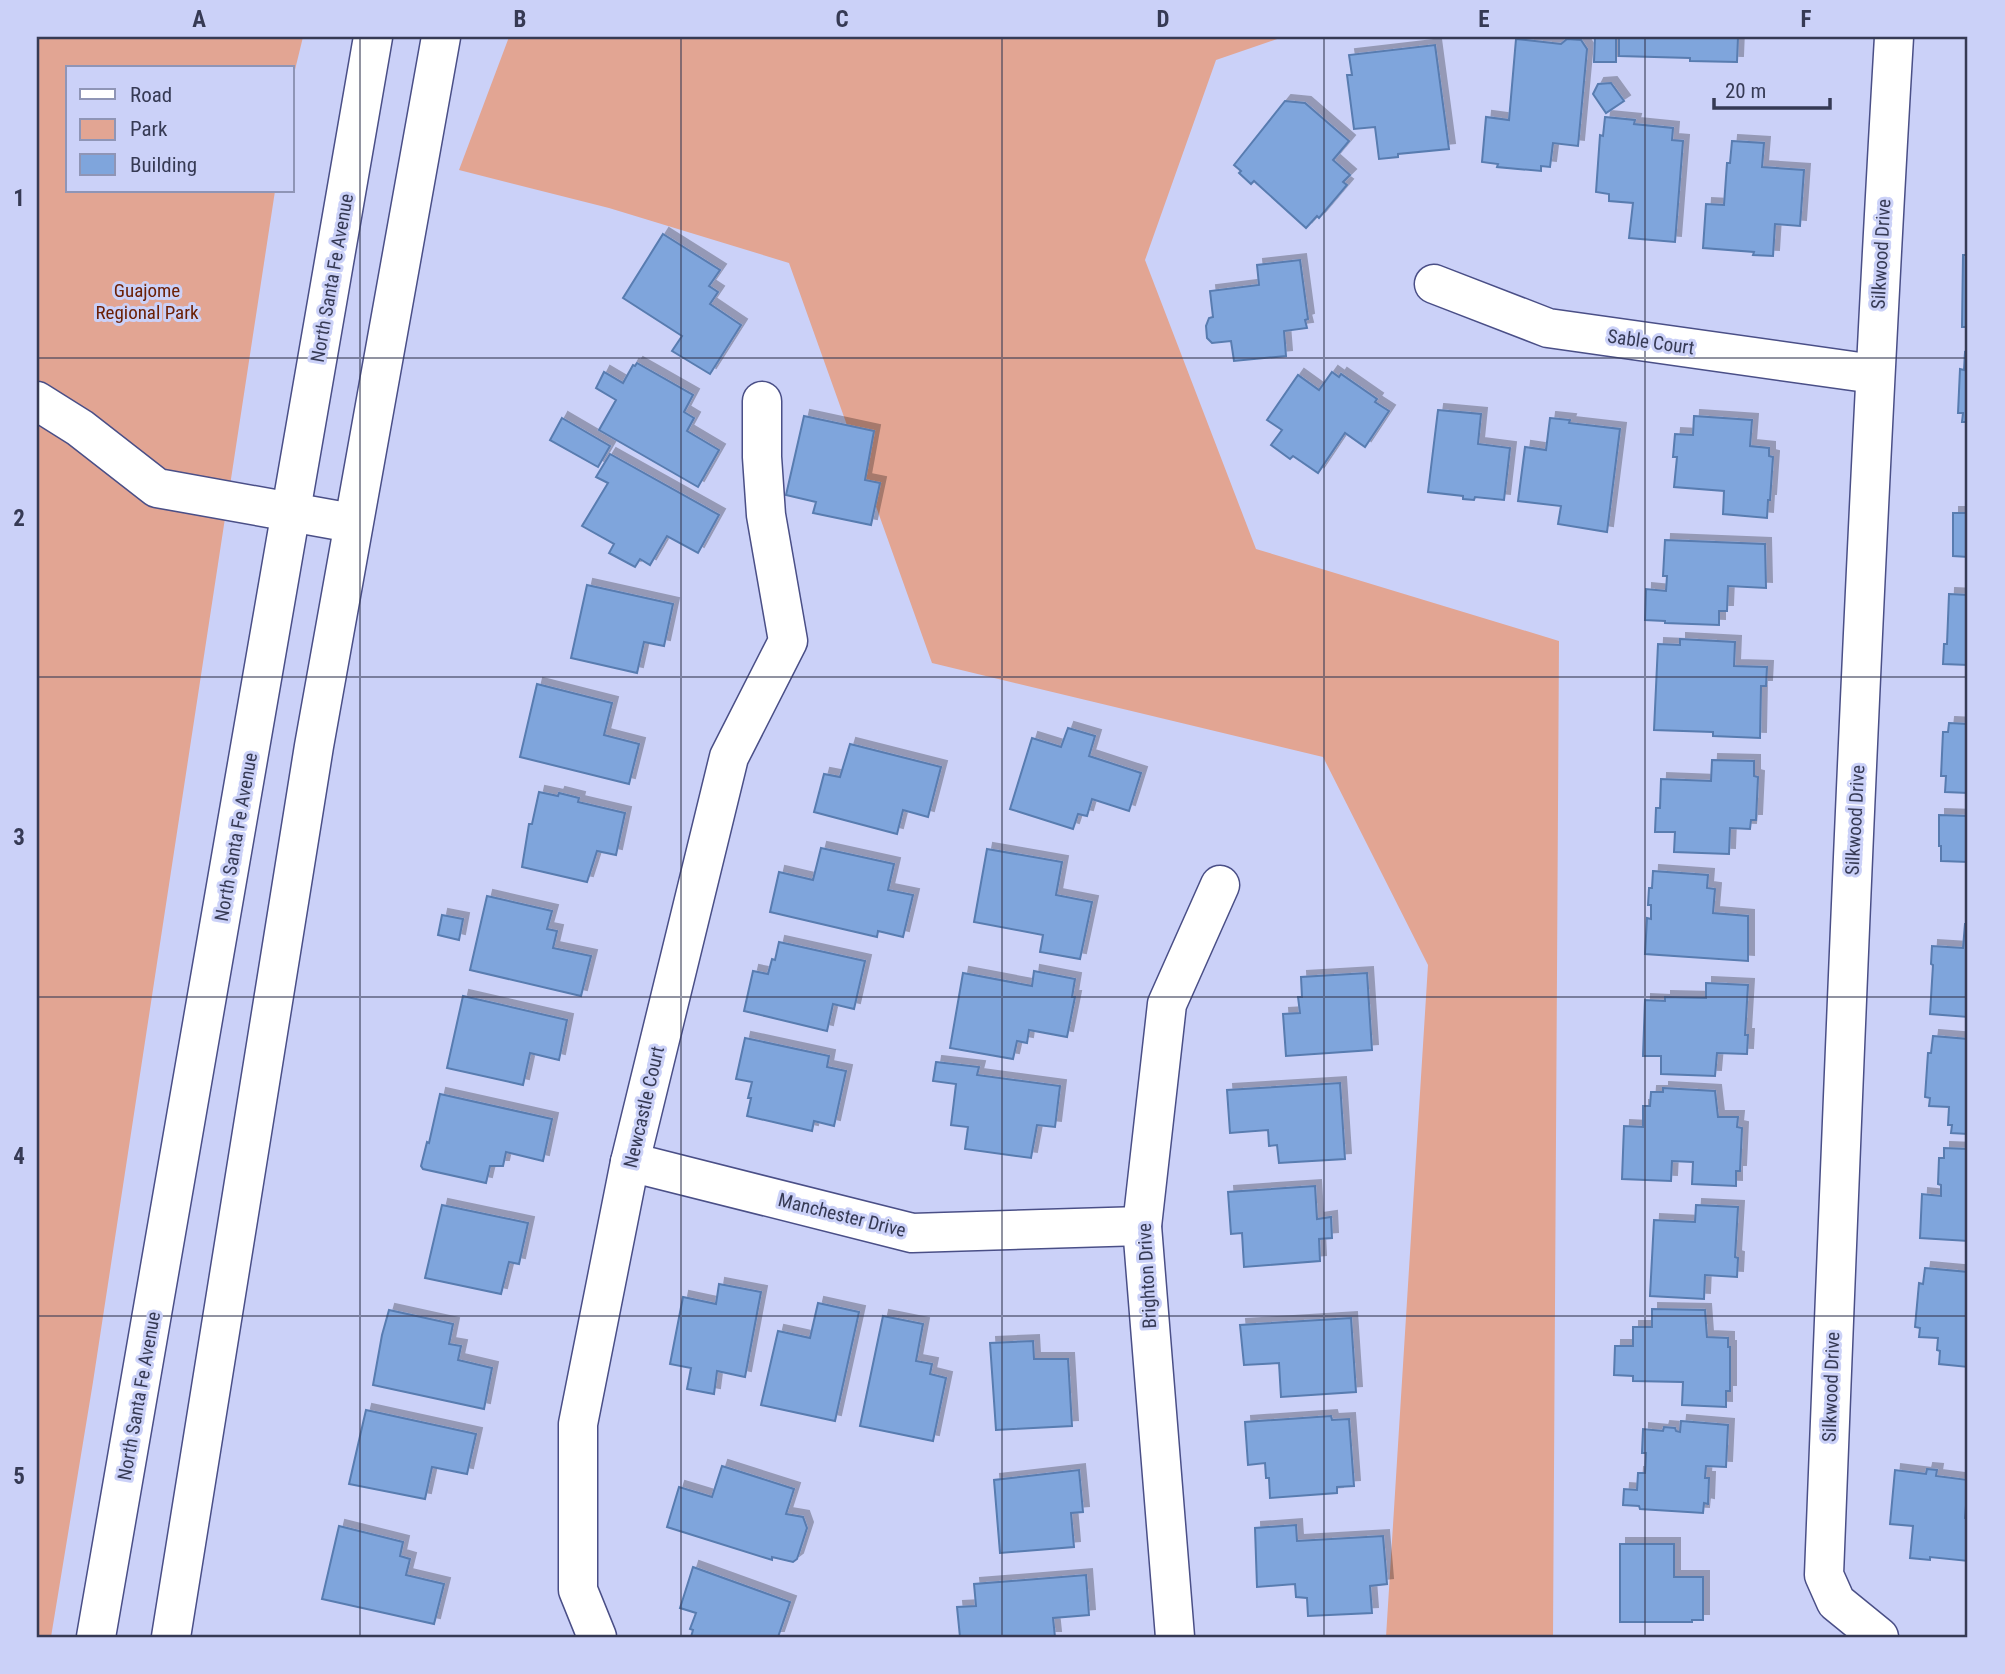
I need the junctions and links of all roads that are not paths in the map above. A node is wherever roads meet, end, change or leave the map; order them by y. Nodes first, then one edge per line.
1 (373, 37) edge
2 (440, 37) edge
3 (1894, 37) edge
4 (1434, 284) dead end
5 (1874, 374) junction
6 (37, 401) edge
7 (762, 401) dead end
8 (292, 512) junction
9 (352, 523) junction
10 (1220, 885) dead end
11 (631, 1162) junction
12 (1142, 1226) junction
13 (96, 1637) edge
14 (171, 1637) edge
15 (597, 1637) edge
16 (1175, 1637) edge
17 (1880, 1637) edge

1 - 8 street, North Santa Fe Avenue
2 - 9 street
3 - 5 street, Silkwood Drive
4 - 5 street, Sable Court
5 - 17 street, Silkwood Drive
6 - 8 street
7 - 11 street, Newcastle Court
8 - 9 street
8 - 13 street, North Santa Fe Avenue
9 - 14 street
10 - 12 street, Brighton Drive
11 - 12 street, Manchester Drive
11 - 15 street, Newcastle Court
12 - 16 street, Brighton Drive

